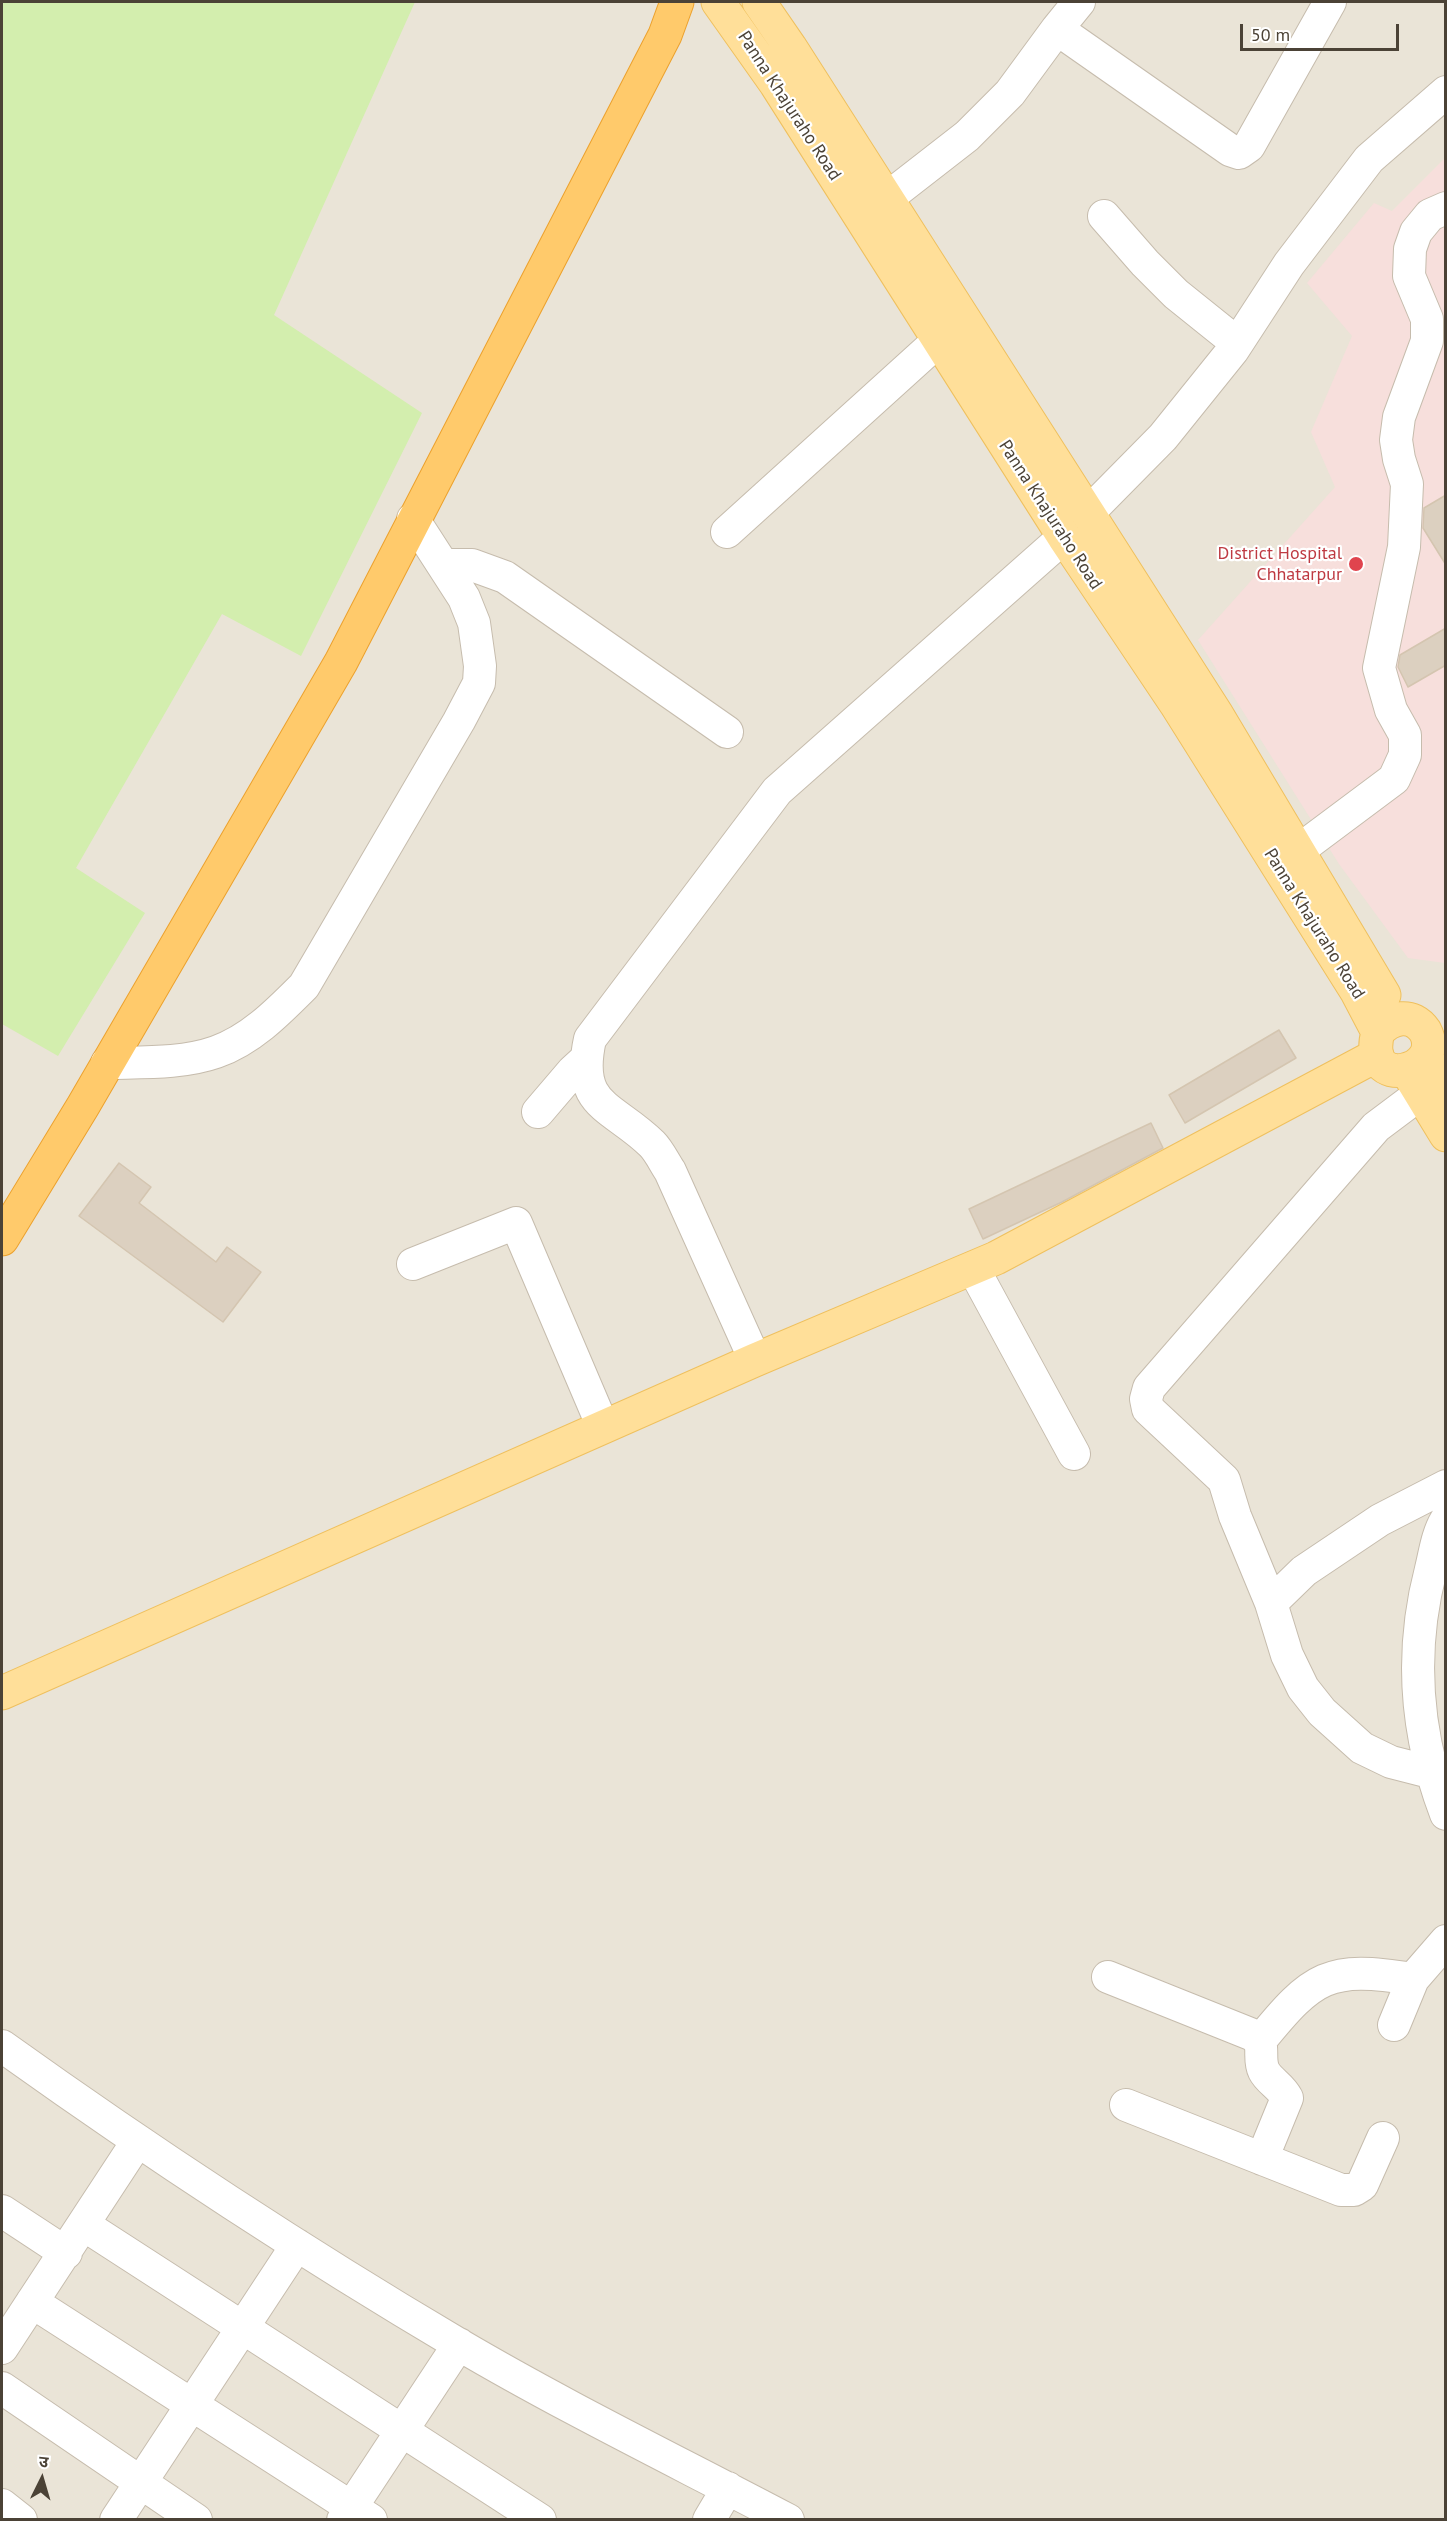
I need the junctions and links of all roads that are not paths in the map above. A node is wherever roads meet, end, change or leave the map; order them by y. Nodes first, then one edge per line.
1 (677, 2) edge
2 (695, 2) edge
3 (718, 2) edge
4 (759, 2) edge
5 (1079, 2) edge
6 (1330, 2) edge
7 (1057, 29) junction
8 (665, 35) junction
9 (1446, 92) edge
10 (886, 199) junction
11 (1446, 208) edge
12 (1104, 216) dead end
13 (938, 341) junction
14 (1237, 343) junction
15 (1089, 513) junction
16 (412, 519) junction
17 (728, 532) dead end
18 (1064, 537) junction
19 (444, 565) junction
20 (727, 732) dead end
21 (1299, 850) junction
22 (1384, 1035) junction
23 (585, 1060) junction
24 (1429, 1061) edge
25 (107, 1063) junction
26 (538, 1112) dead end
27 (1446, 1135) edge
28 (2, 1239) edge
29 (413, 1264) dead end
30 (973, 1268) junction
31 (755, 1360) junction
32 (603, 1427) junction
33 (1074, 1454) dead end
34 (1446, 1486) edge
35 (1446, 1520) edge
36 (1272, 1603) junction
37 (2, 1692) edge
38 (1430, 1772) junction
39 (1446, 1814) edge
40 (1446, 1941) edge
41 (1108, 1977) dead end
42 (1413, 1979) junction
43 (1394, 2025) dead end
44 (1260, 2041) junction
45 (2, 2046) edge
46 (1126, 2105) dead end
47 (1383, 2138) dead end
48 (137, 2142) junction
49 (1262, 2159) junction
50 (2, 2211) edge
51 (84, 2225) junction
52 (297, 2245) junction
53 (66, 2253) junction
54 (32, 2302) junction
55 (243, 2326) junction
56 (459, 2344) junction
57 (2, 2348) edge
58 (2, 2388) edge
59 (191, 2405) junction
60 (402, 2430) junction
61 (141, 2482) junction
62 (728, 2488) junction
63 (2, 2505) edge
64 (355, 2516) edge
65 (21, 2520) edge
66 (116, 2520) edge
67 (196, 2520) edge
68 (540, 2520) edge
69 (710, 2520) edge
70 (788, 2520) edge

1 - 8 highway
2 - 8 highway
3 - 13 main road, Panna Khajuraho Road
4 - 10 main road, Panna Khajuraho Road
5 - 7 street
6 - 7 street
7 - 10 street
8 - 16 highway
9 - 14 street
10 - 15 main road, Panna Khajuraho Road
11 - 21 street
12 - 14 street
13 - 17 street
13 - 18 main road, Panna Khajuraho Road
14 - 15 street
15 - 21 main road, Panna Khajuraho Road
16 - 19 street
16 - 25 highway
18 - 22 main road, Panna Khajuraho Road
18 - 23 street
19 - 20 street
19 - 25 street
21 - 22 main road, Panna Khajuraho Road
22 - 24 main road, Panna Khajuraho Road
22 - 24 main road
22 - 30 main road
23 - 26 street
23 - 31 street
24 - 27 main road
24 - 36 street
25 - 28 highway
29 - 32 street
30 - 31 main road
30 - 33 street
31 - 32 main road
32 - 37 main road
34 - 36 street
35 - 38 street
36 - 38 street
38 - 39 street
40 - 42 street
41 - 44 street
42 - 43 street
42 - 44 street
44 - 49 street
45 - 48 street
46 - 49 street
47 - 49 street
48 - 51 street
48 - 52 street
50 - 53 street
51 - 53 street
51 - 55 street
52 - 55 street
52 - 56 street
53 - 54 street
54 - 57 street
54 - 59 street
55 - 59 street
55 - 60 street
56 - 60 street
56 - 62 street
58 - 61 street
59 - 61 street
59 - 64 street
60 - 64 street
60 - 68 street
61 - 66 street
61 - 67 street
62 - 69 street
62 - 70 street
63 - 65 street

